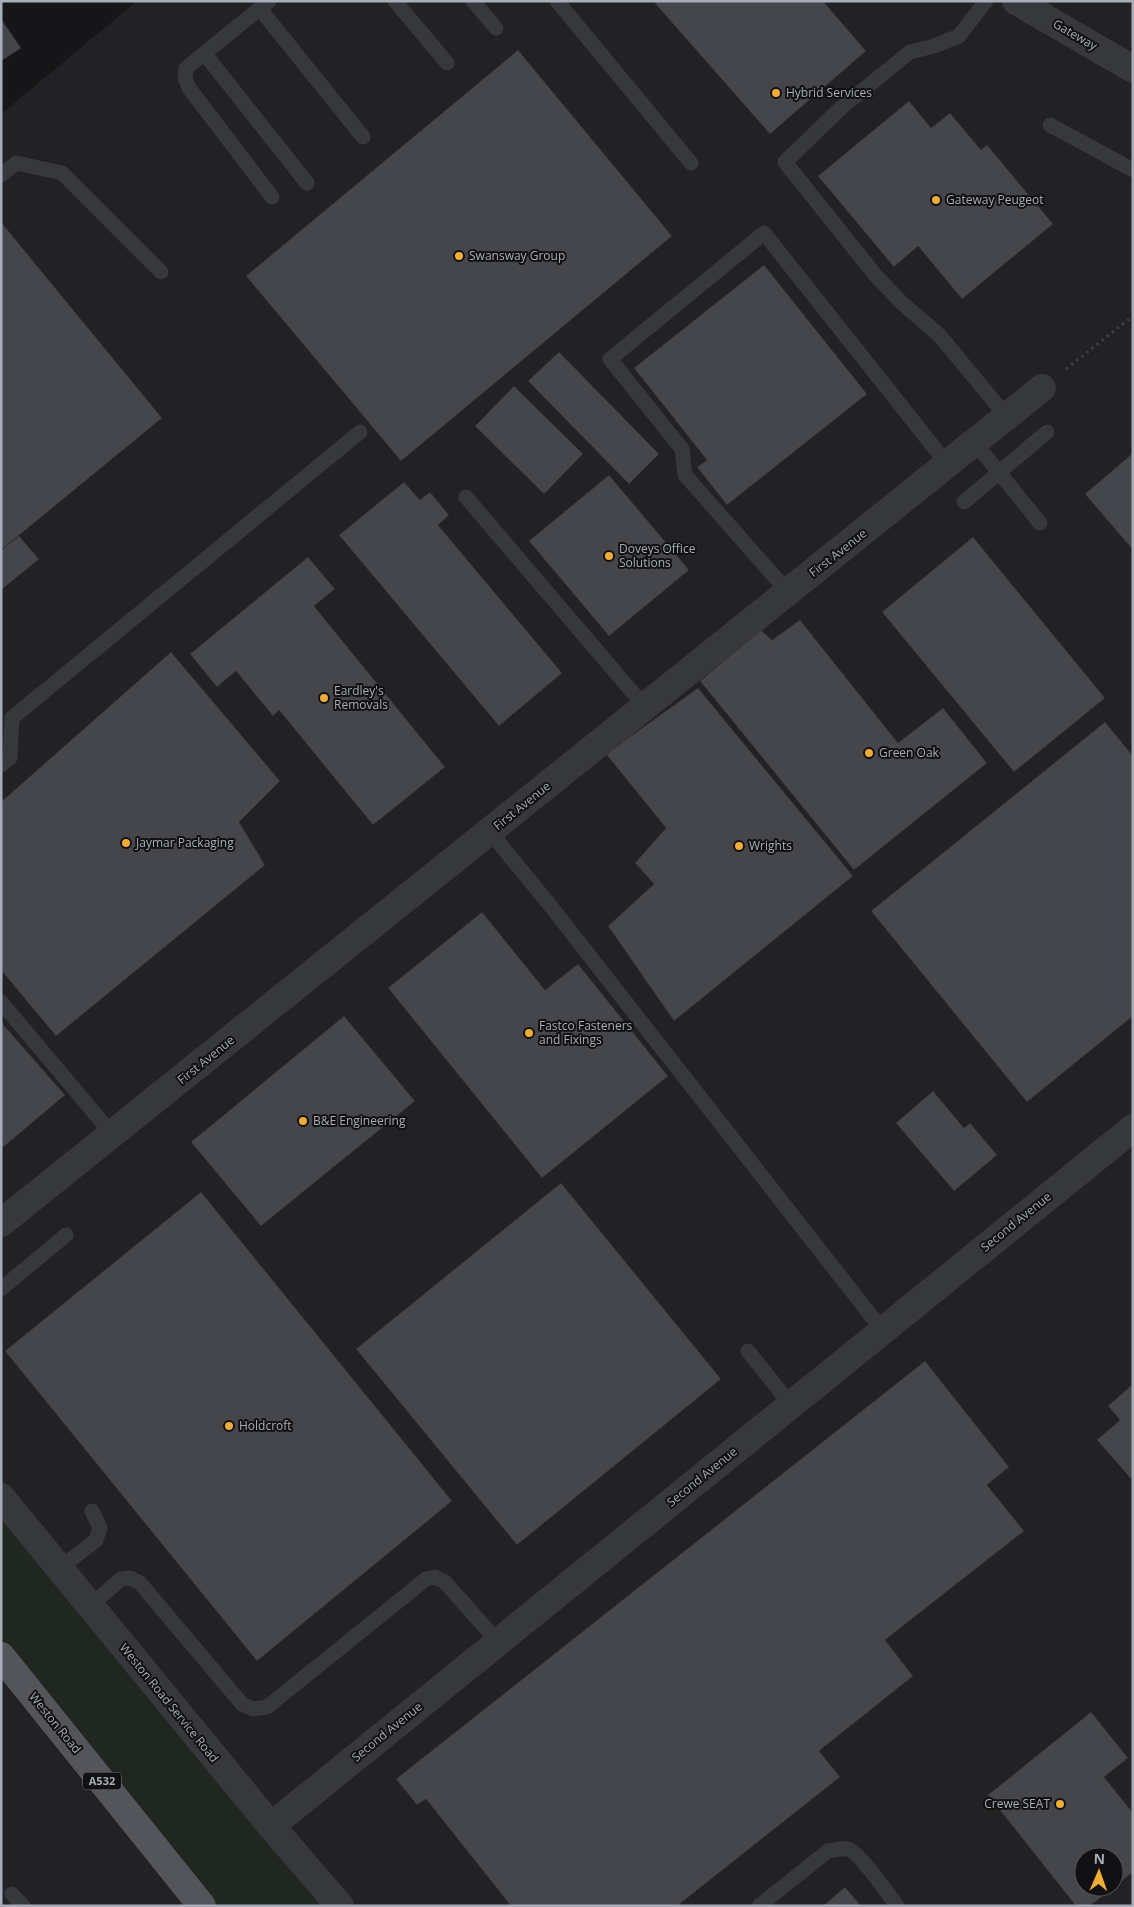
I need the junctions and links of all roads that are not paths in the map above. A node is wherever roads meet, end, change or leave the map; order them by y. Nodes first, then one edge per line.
1 (395, 1) edge
2 (473, 1) edge
3 (557, 1) edge
4 (986, 1) edge
5 (1016, 1) edge
6 (265, 5) edge
7 (496, 28) dead end
8 (204, 54) junction
9 (447, 63) dead end
10 (1133, 69) edge
11 (1050, 125) dead end
12 (363, 136) dead end
13 (692, 163) dead end
14 (1133, 170) edge
15 (1, 175) edge
16 (307, 183) dead end
17 (272, 197) dead end
18 (161, 272) dead end
19 (1042, 388) road end
20 (1007, 417) junction
21 (360, 432) dead end
22 (1047, 432) dead end
23 (975, 443) junction
24 (948, 465) junction
25 (999, 473) junction
26 (466, 497) dead end
27 (964, 502) dead end
28 (1040, 523) dead end
29 (788, 592) junction
30 (645, 708) junction
31 (1, 765) edge
32 (490, 832) junction
33 (1, 1002) edge
34 (1133, 1128) edge
35 (112, 1134) junction
36 (1, 1223) edge
37 (66, 1235) dead end
38 (1, 1289) edge
39 (883, 1330) junction
40 (748, 1351) dead end
41 (791, 1405) junction
42 (1, 1497) edge
43 (92, 1511) dead end
44 (60, 1568) junction
45 (90, 1606) junction
46 (498, 1642) junction
47 (1, 1656) edge
48 (271, 1826) junction
49 (12, 1894) dead end
50 (23, 1906) edge
51 (202, 1906) edge
52 (340, 1906) edge
53 (759, 1906) edge
54 (897, 1906) edge

1 - 9 lane
2 - 7 lane
3 - 13 lane
4 - 20 lane
5 - 10 street, Gateway
6 - 8 lane
6 - 12 lane
8 - 16 lane
8 - 17 lane
11 - 14 lane
15 - 18 lane
19 - 20 street, First Avenue
20 - 23 street, First Avenue
21 - 31 lane
22 - 25 lane
23 - 24 street, First Avenue
23 - 25 lane
24 - 29 street, First Avenue
24 - 29 lane
25 - 27 lane
25 - 28 lane
26 - 30 lane
29 - 30 street, First Avenue
30 - 32 street, First Avenue
32 - 35 street, First Avenue
32 - 39 lane
33 - 35 lane
34 - 39 street, Second Avenue
35 - 36 street, First Avenue
37 - 38 lane
39 - 41 street, Second Avenue
40 - 41 lane
41 - 46 street, Second Avenue
42 - 44 street, Weston Road Service Road
43 - 44 lane
44 - 45 street, Weston Road Service Road
45 - 46 lane
45 - 48 street, Weston Road Service Road
46 - 48 street, Second Avenue
47 - 51 main road, Weston Road / A532
48 - 52 street, Weston Road Service Road
49 - 50 lane
53 - 54 lane

